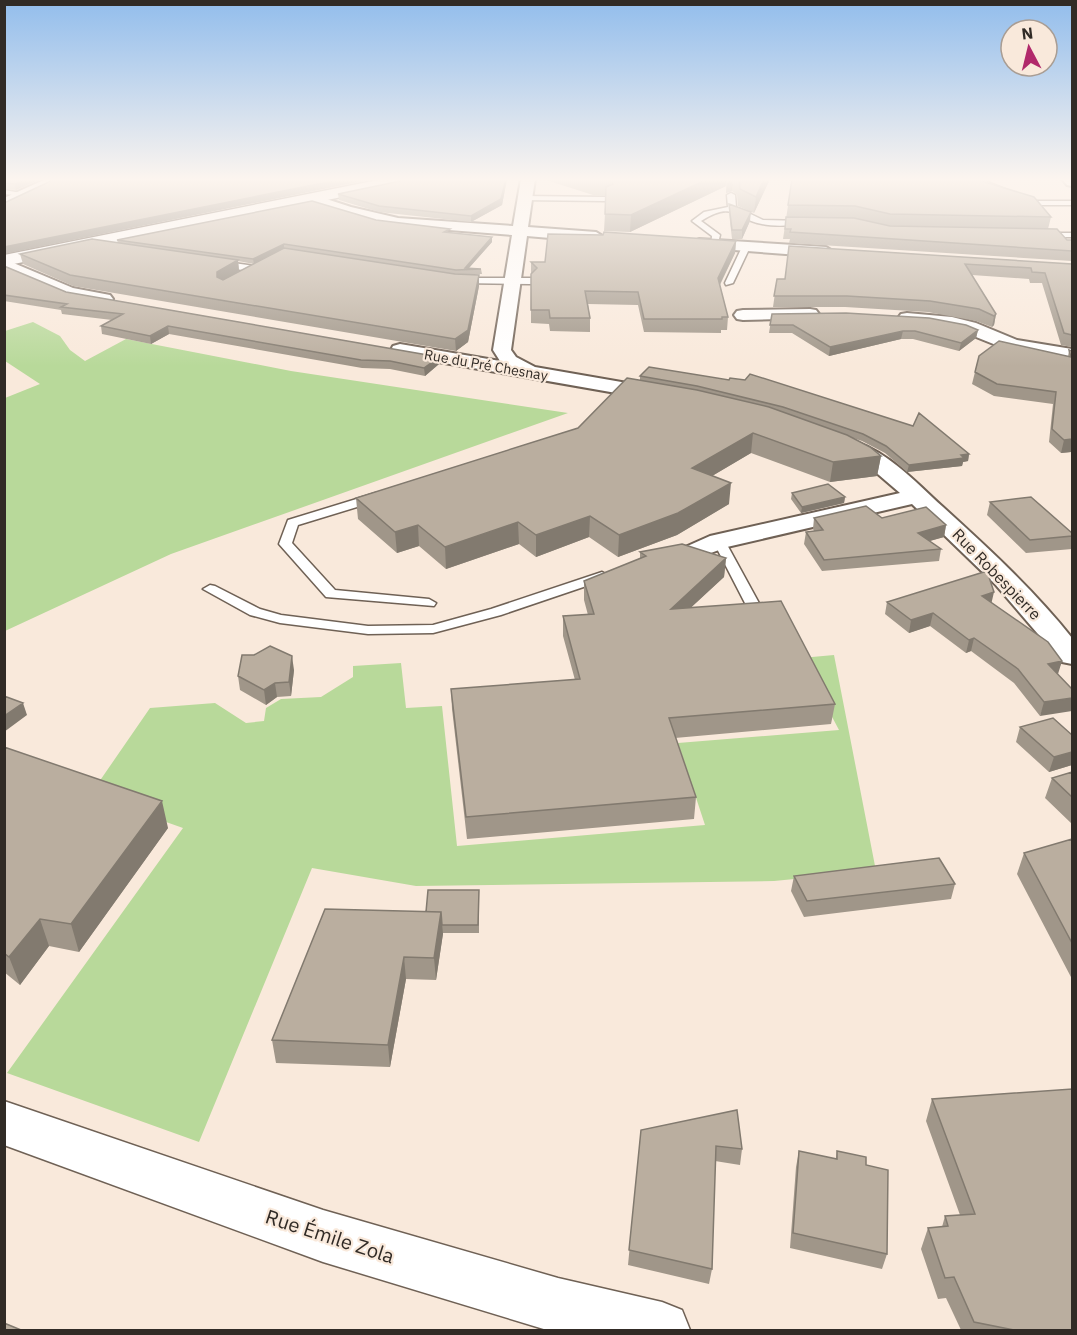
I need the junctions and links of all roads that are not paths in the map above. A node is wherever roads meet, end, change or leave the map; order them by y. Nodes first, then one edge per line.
1 (96, 241) edge
2 (518, 241) edge
3 (715, 241) edge
4 (681, 242) edge
5 (83, 244) junction
6 (714, 245) junction
7 (746, 247) junction
8 (110, 248) edge
9 (839, 253) edge
10 (4, 262) edge
11 (211, 262) edge
12 (265, 264) edge
13 (255, 269) junction
14 (245, 275) edge
15 (456, 280) edge
16 (513, 281) junction
17 (531, 281) edge
18 (729, 283) dead end
19 (126, 303) edge
20 (822, 314) edge
21 (743, 315) dead end
22 (892, 317) edge
23 (381, 347) edge
24 (1072, 355) edge
25 (532, 373) junction
26 (674, 397) edge
27 (831, 440) edge
28 (390, 492) edge
29 (917, 496) junction
30 (719, 541) junction
31 (687, 554) edge
32 (611, 573) edge
33 (210, 589) dead end
34 (429, 603) dead end
35 (753, 604) edge
36 (1072, 656) edge
37 (4, 1123) edge
38 (662, 1330) edge

1 - 5 street
2 - 16 street
3 - 6 lane
4 - 6 street
5 - 8 lane
5 - 10 street
6 - 7 street
7 - 9 street
7 - 18 lane
10 - 19 street
11 - 13 lane
12 - 13 lane
13 - 14 lane
15 - 16 lane
16 - 17 lane
16 - 25 street
20 - 21 street
22 - 24 street
23 - 25 street, Rue du Pré Chesnay
25 - 26 street, Rue du Pré Chesnay
27 - 29 street
28 - 34 lane
29 - 30 street
29 - 36 street, Rue Robespierre
30 - 31 street
30 - 35 lane
32 - 33 lane
37 - 38 street, Rue Émile Zola

